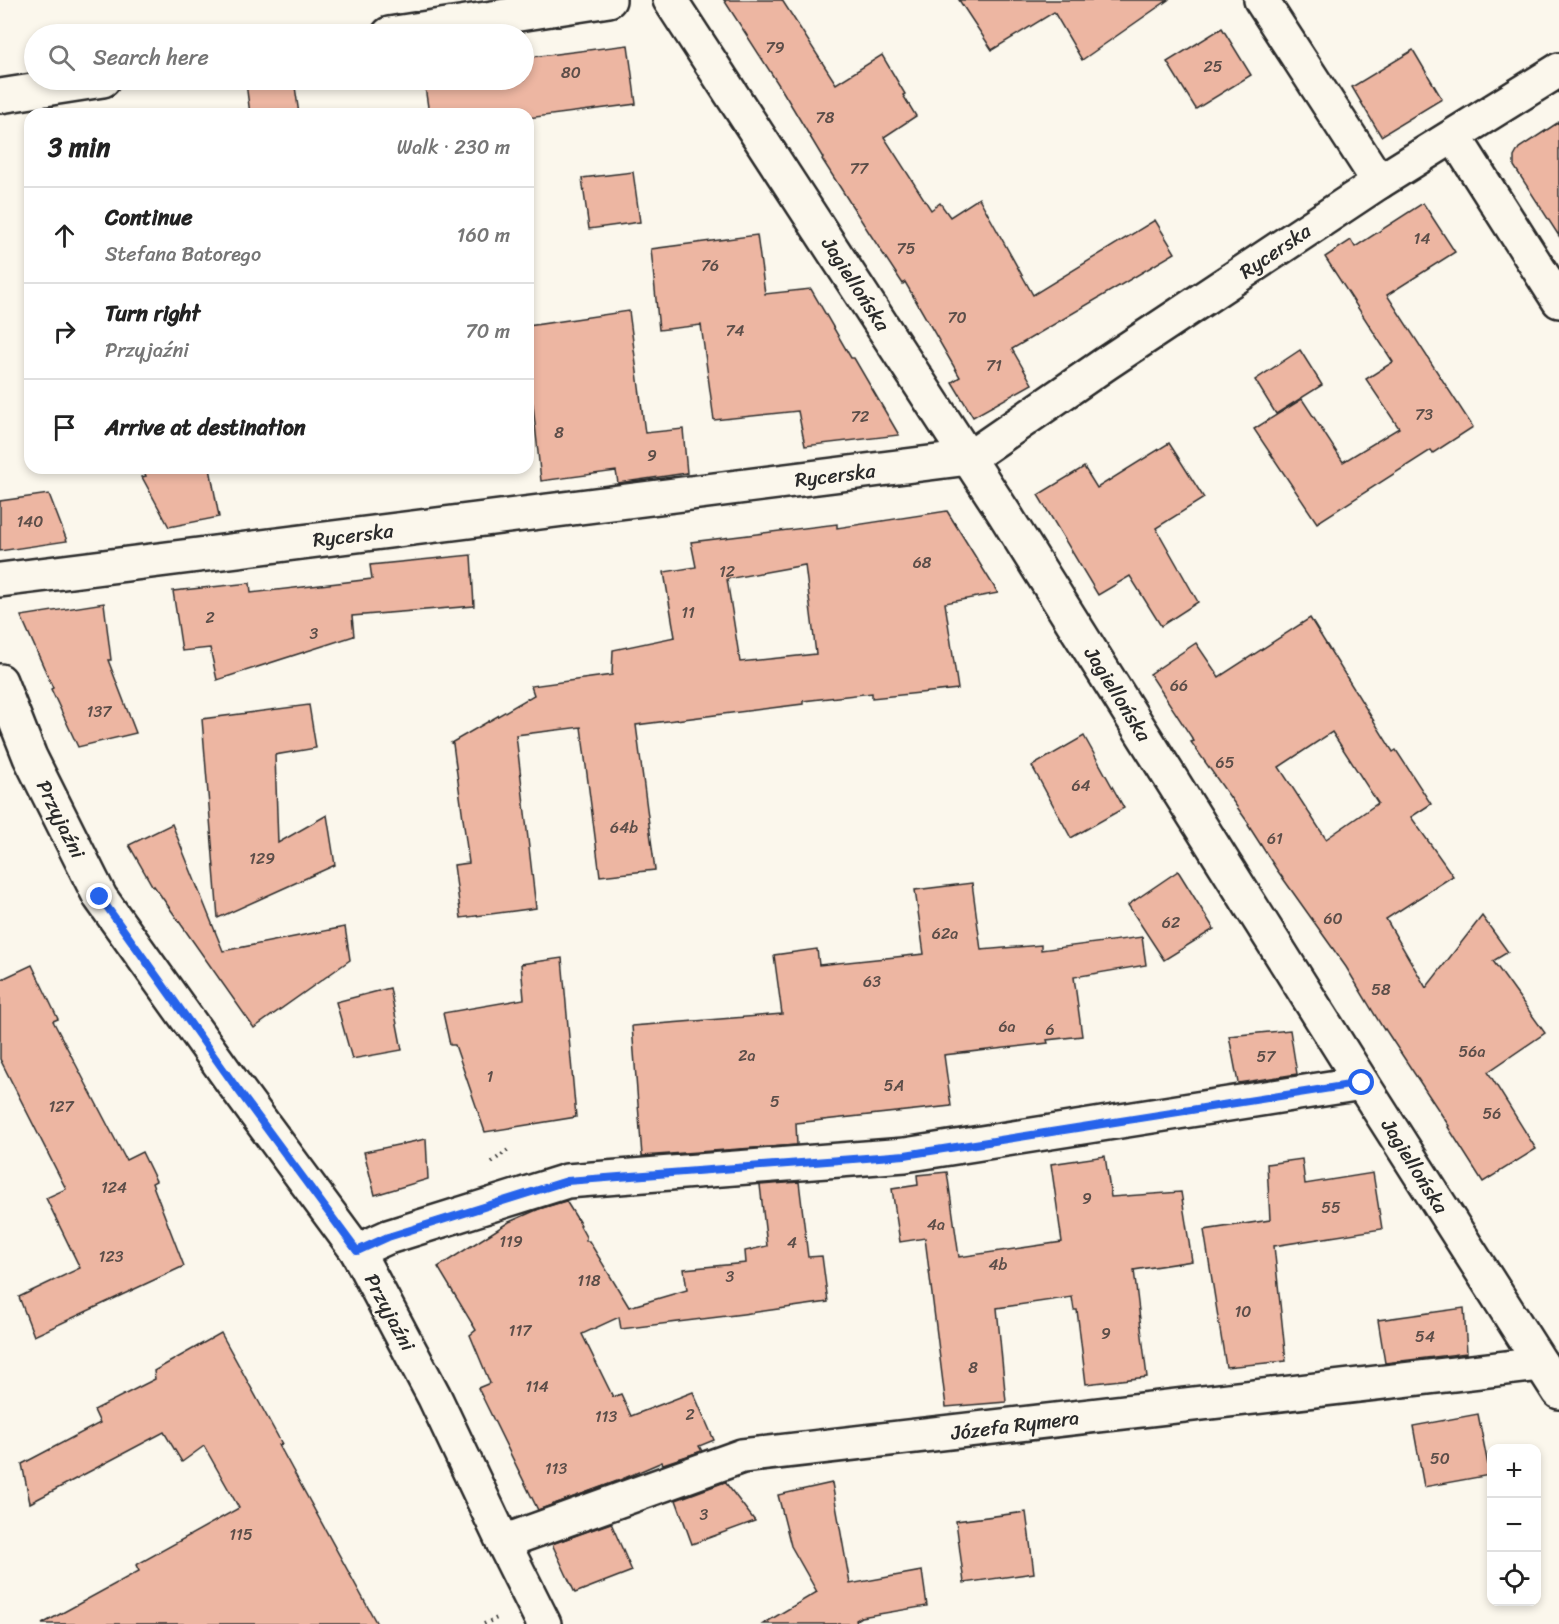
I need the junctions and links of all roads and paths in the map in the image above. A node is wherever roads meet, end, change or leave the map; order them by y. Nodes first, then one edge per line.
1 (609, 0) edge
2 (670, 0) edge
3 (1261, 0) edge
4 (454, 24) edge
5 (1559, 69) edge
6 (39, 90) edge
7 (0, 96) edge
8 (1454, 136) junction
9 (1379, 182) junction
10 (1559, 301) edge
11 (969, 458) junction
12 (0, 580) edge
13 (0, 681) edge
14 (1362, 1083) junction
15 (357, 1251) junction
16 (1541, 1364) junction
17 (1559, 1392) edge
18 (503, 1542) junction
19 (544, 1624) edge

1 - 4 street
2 - 11 street, Jagiellońska
3 - 9 street
5 - 8 street, Rycerska
6 - 7 street
8 - 9 street, Rycerska
8 - 10 street
9 - 11 street, Rycerska
11 - 12 street, Rycerska
11 - 14 street, Jagiellońska
13 - 15 street, Przyjaźni
14 - 15 street
14 - 16 street, Jagiellońska
15 - 18 street, Przyjaźni
16 - 17 street, Jagiellońska
16 - 18 street, Józefa Rymera
18 - 19 street, Przyjaźni

